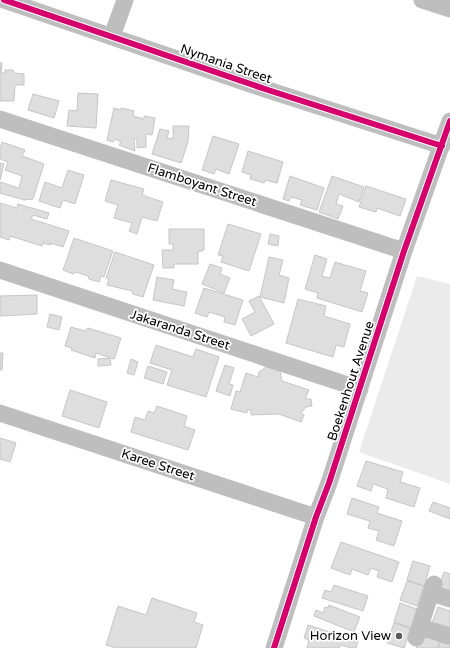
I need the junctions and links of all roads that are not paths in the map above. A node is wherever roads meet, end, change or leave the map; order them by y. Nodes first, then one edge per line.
1 (4, 0) edge
2 (125, 0) edge
3 (422, 0) edge
4 (450, 10) edge
5 (112, 36) junction
6 (0, 118) edge
7 (450, 121) edge
8 (442, 146) junction
9 (404, 251) junction
10 (0, 270) edge
11 (360, 389) junction
12 (0, 413) edge
13 (316, 517) junction
14 (450, 599) edge
15 (450, 636) edge
16 (274, 648) edge

1 - 5 street, Nymania Street
2 - 5 street
3 - 4 street
5 - 8 street, Nymania Street
6 - 9 street, Flamboyant Street
7 - 8 street, Boekenhout Avenue
8 - 9 street, Boekenhout Avenue
9 - 11 street, Boekenhout Avenue
10 - 11 street, Jakaranda Street
11 - 13 street, Boekenhout Avenue
12 - 13 street, Karee Street
13 - 16 street, Boekenhout Avenue
14 - 15 street

